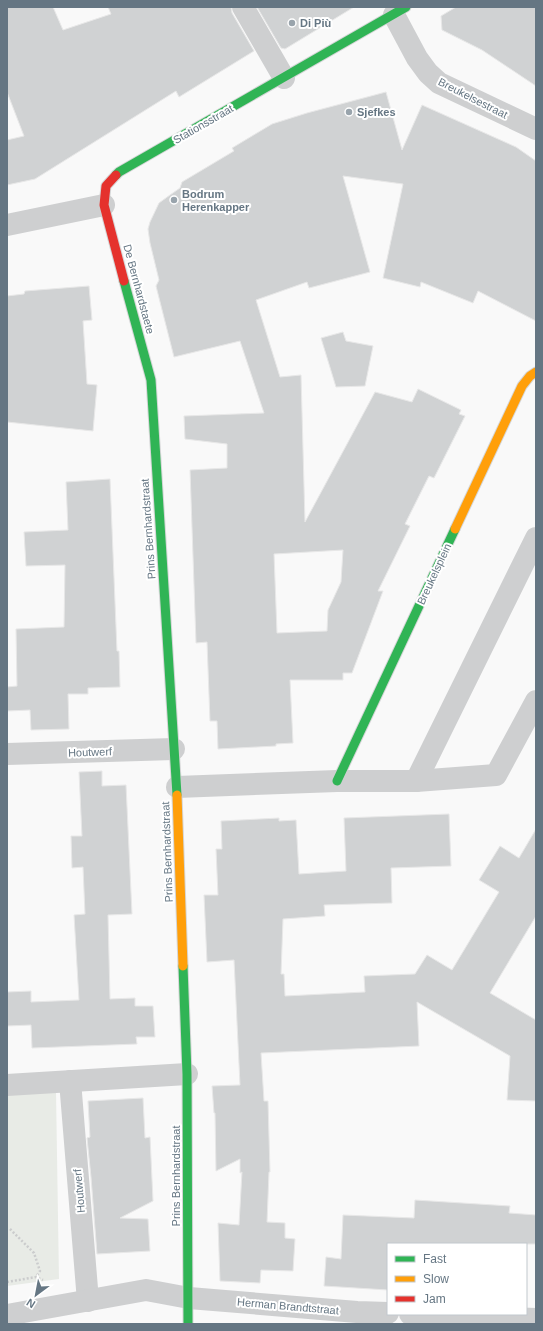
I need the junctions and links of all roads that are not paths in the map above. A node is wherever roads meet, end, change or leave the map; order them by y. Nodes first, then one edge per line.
1 (243, 7) edge
2 (400, 11) edge
3 (284, 78) junction
4 (536, 129) edge
5 (104, 205) junction
6 (7, 225) edge
7 (536, 372) edge
8 (151, 380) joint
9 (536, 538) edge
10 (536, 701) edge
11 (174, 749) junction
12 (7, 754) edge
13 (337, 781) junction
14 (416, 781) junction
15 (177, 787) junction
16 (187, 1074) junction
17 (70, 1081) junction
18 (7, 1085) edge
19 (189, 1298) junction
20 (88, 1301) junction
21 (387, 1313) edge
22 (7, 1315) edge
23 (435, 1315) edge
24 (536, 1319) edge
25 (188, 1324) edge

1 - 3 street
2 - 3 street, Stationsstraat
2 - 4 street, Breukelsestraat
3 - 5 street, Stationsstraat
5 - 6 street
5 - 8 street, De Bernhardstaete
7 - 13 street, Breukelsplein
8 - 11 street, Prins Bernhardstraat
9 - 14 street
10 - 14 street
11 - 12 street, Houtwerf
11 - 15 street, Prins Bernhardstraat
13 - 14 street
13 - 15 street
15 - 16 street, Prins Bernhardstraat
16 - 17 street
16 - 19 street, Prins Bernhardstraat
17 - 18 street
17 - 20 street, Houtwerf
19 - 20 street, Herman Brandtstraat
19 - 21 street, Herman Brandtstraat
19 - 25 street, Prins Bernhardstraat
20 - 22 street, Herman Brandtstraat
23 - 24 street

